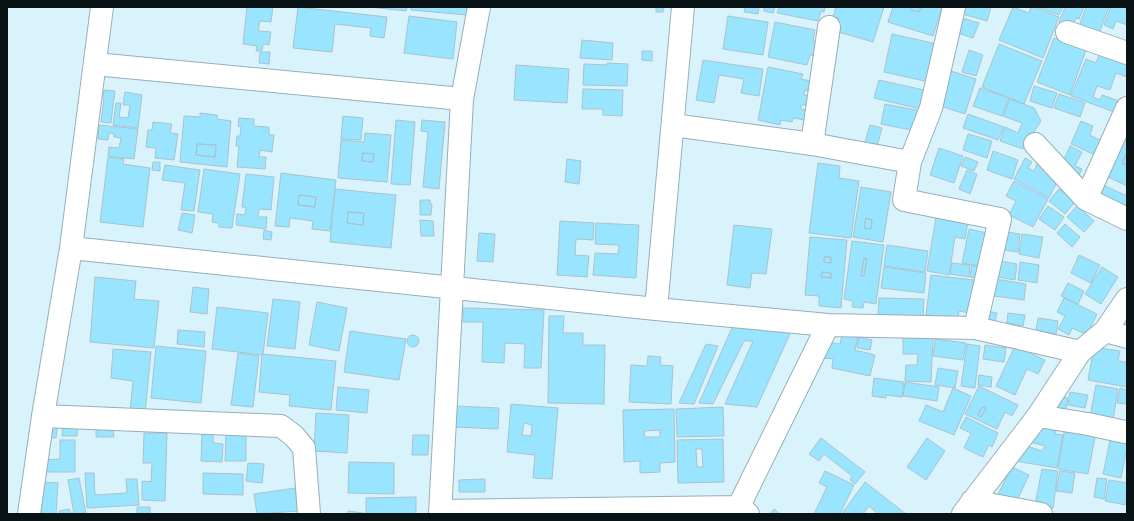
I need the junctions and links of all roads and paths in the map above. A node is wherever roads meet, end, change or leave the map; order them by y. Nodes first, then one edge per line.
1 (102, 7) edge
2 (479, 7) edge
3 (683, 7) edge
4 (954, 7) edge
5 (829, 27) dead end
6 (1067, 32) dead end
7 (1127, 53) edge
8 (95, 64) junction
9 (462, 99) junction
10 (1127, 108) edge
11 (673, 125) junction
12 (812, 144) junction
13 (1035, 144) dead end
14 (910, 162) junction
15 (1086, 199) junction
16 (1127, 219) edge
17 (71, 248) junction
18 (452, 287) junction
19 (1127, 299) edge
20 (656, 309) junction
21 (828, 325) junction
22 (975, 328) junction
23 (1105, 331) junction
24 (1127, 337) edge
25 (1080, 352) junction
26 (43, 416) junction
27 (1038, 416) junction
28 (1125, 432) dead end
29 (968, 507) edge
30 (440, 512) edge
31 (740, 512) edge
32 (29, 514) edge
33 (309, 514) edge
34 (1041, 514) edge

1 - 8 street
2 - 9 street
3 - 11 street
4 - 14 street
5 - 12 street
6 - 7 street
8 - 9 street
8 - 17 street
9 - 18 street
10 - 15 street
11 - 12 street
11 - 20 street
12 - 14 street
13 - 15 street
14 - 22 street
15 - 16 street
17 - 18 street
17 - 26 street
18 - 20 street
18 - 30 street
19 - 23 street
20 - 21 street
21 - 22 street
21 - 31 street
22 - 25 street
23 - 24 street
23 - 25 street
25 - 27 street
26 - 32 street
26 - 33 street
27 - 28 street
27 - 29 street
29 - 34 street
30 - 31 street

